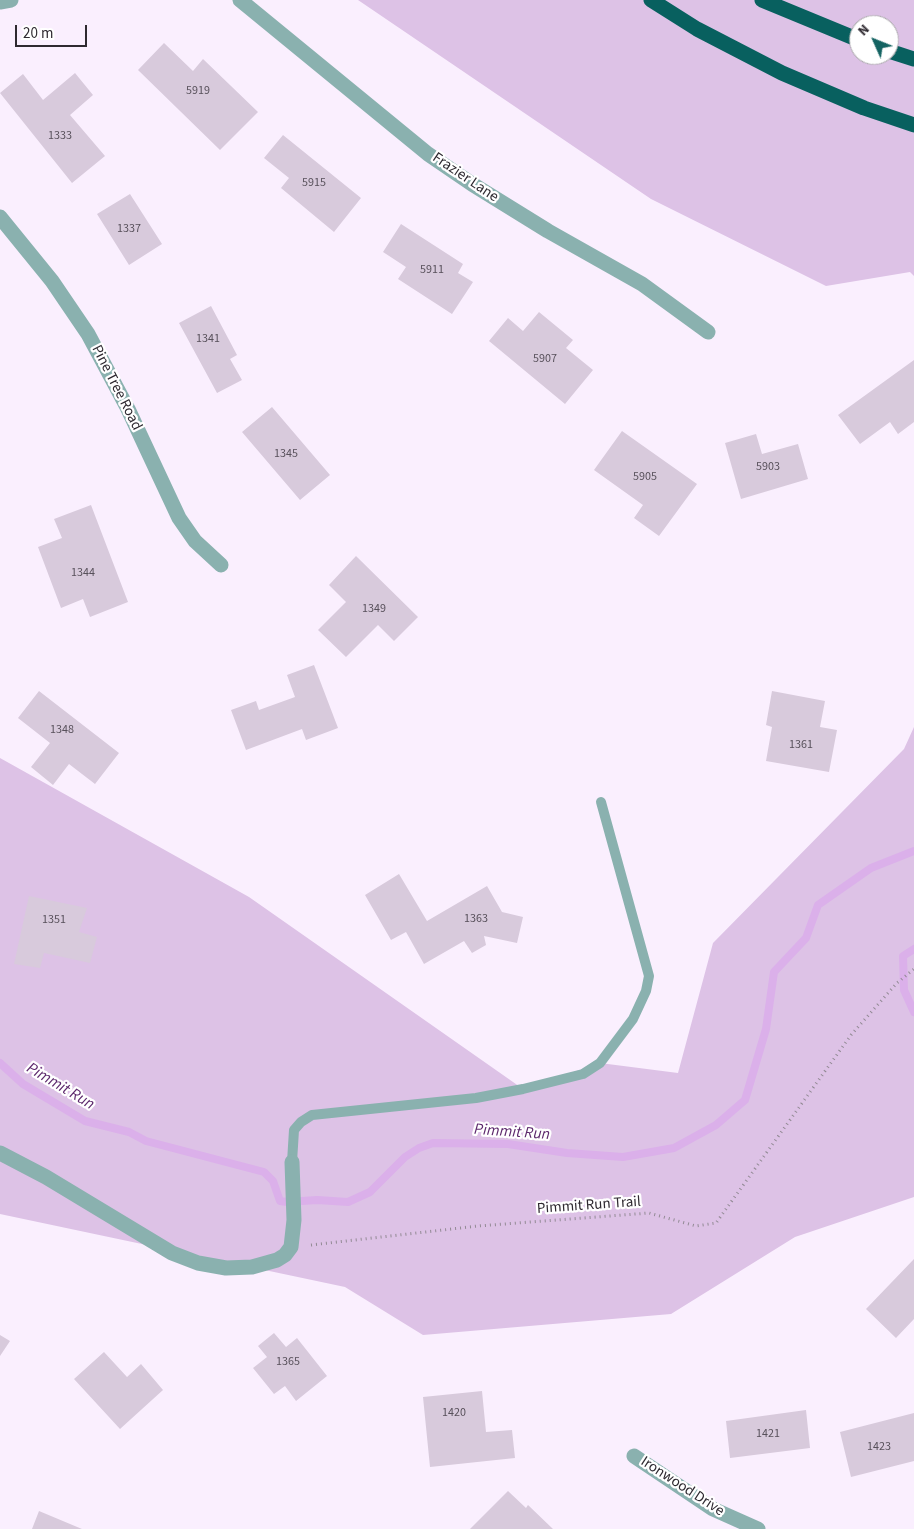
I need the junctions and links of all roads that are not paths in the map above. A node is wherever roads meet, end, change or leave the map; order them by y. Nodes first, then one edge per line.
1 (11, 0) edge
2 (240, 0) edge
3 (762, 0) edge
4 (0, 2) edge
5 (652, 2) edge
6 (849, 36) edge
7 (899, 54) edge
8 (914, 59) edge
9 (914, 125) edge
10 (0, 217) edge
11 (708, 332) dead end
12 (222, 565) dead end
13 (601, 802) dead end
14 (0, 1153) edge
15 (292, 1162) joint
16 (634, 1456) dead end
17 (758, 1529) edge

1 - 4 street
2 - 11 street, Frazier Lane
3 - 6 highway
5 - 9 highway
7 - 8 highway
10 - 12 street, Pine Tree Road
13 - 15 lane
14 - 15 street
16 - 17 street, Ironwood Drive

